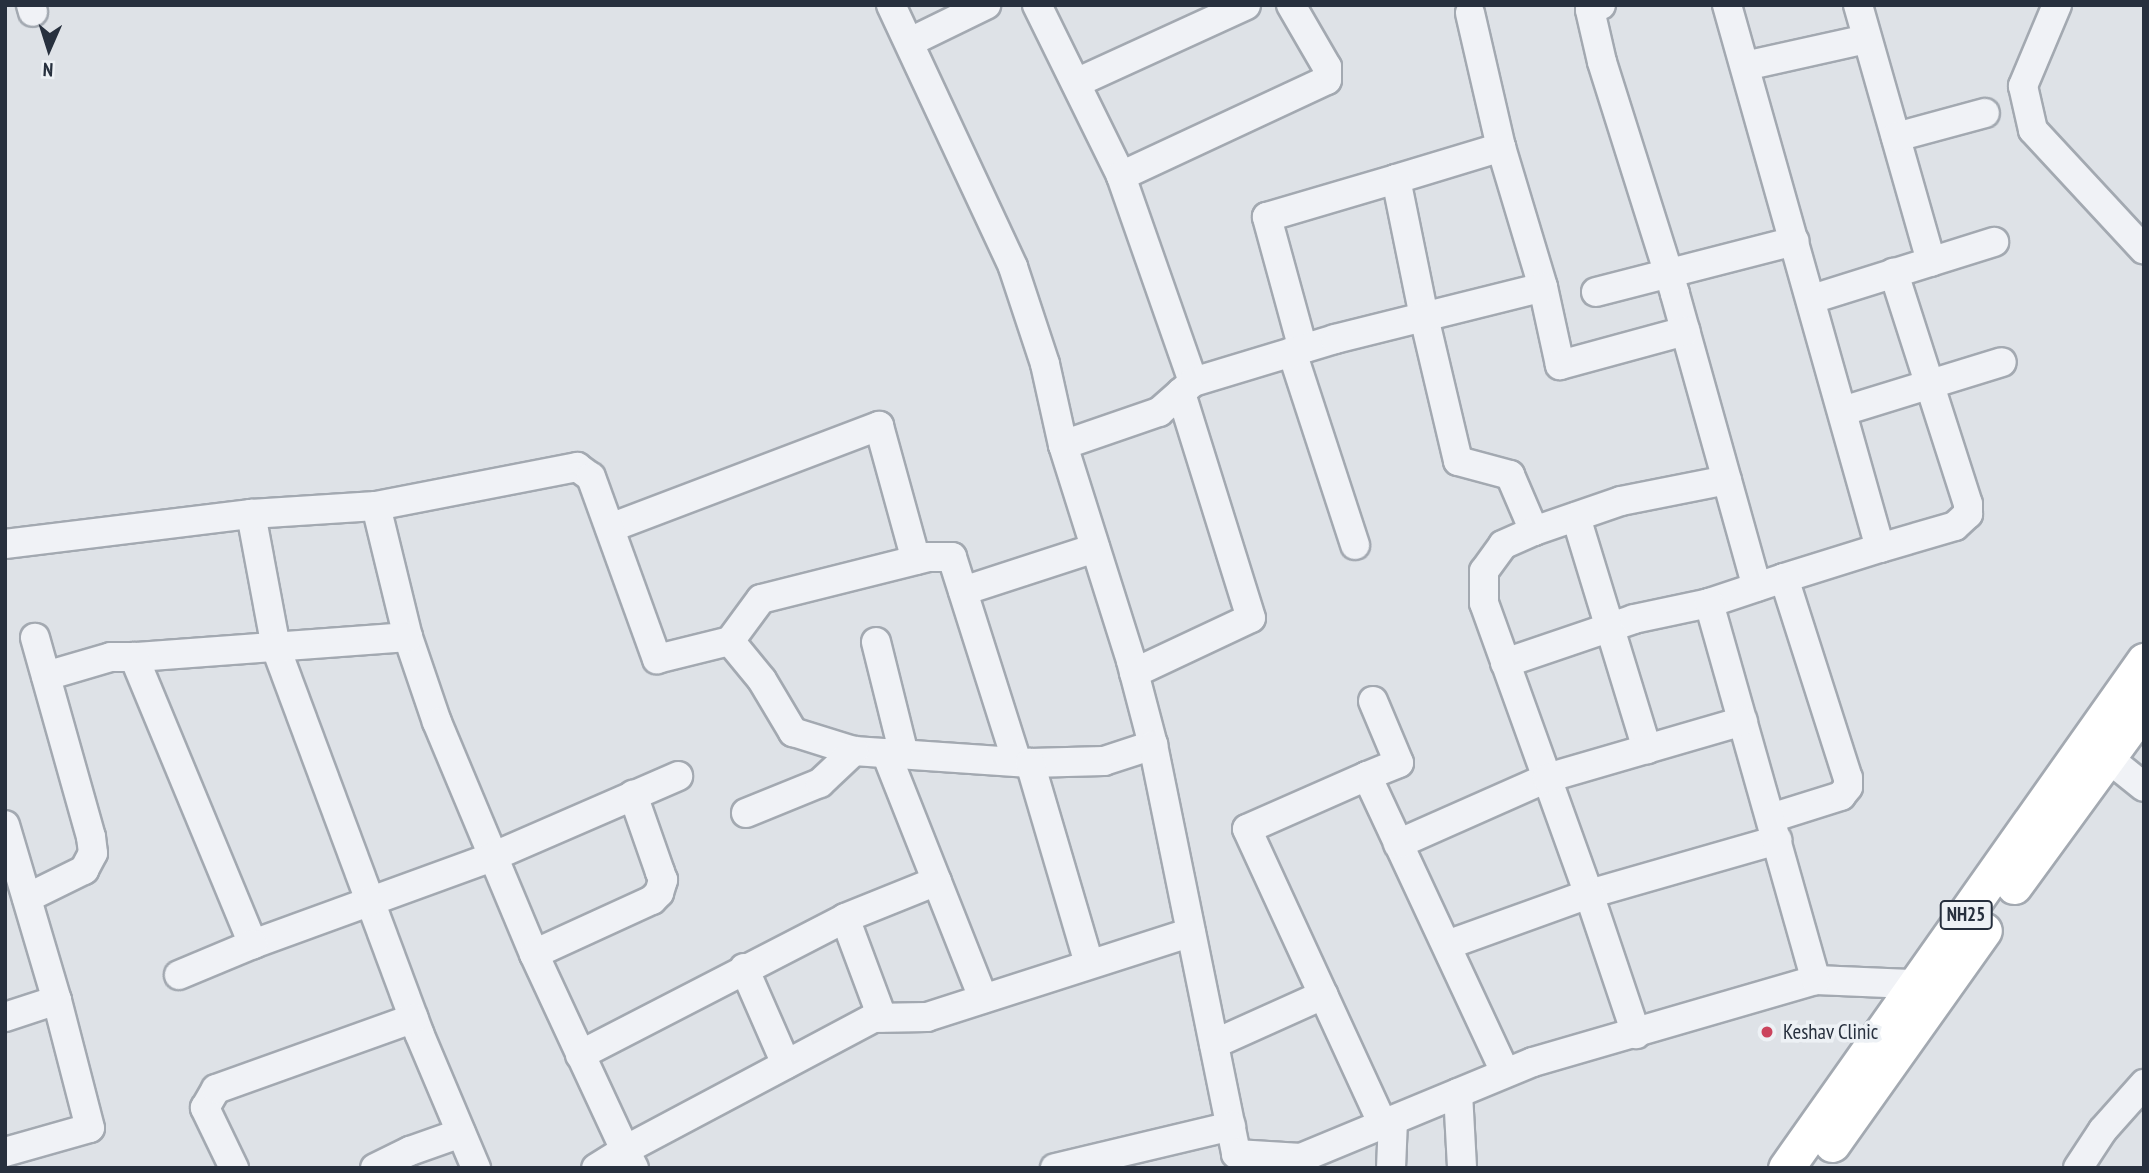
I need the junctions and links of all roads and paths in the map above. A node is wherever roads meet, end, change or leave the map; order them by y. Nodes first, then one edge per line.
1 (891, 5) edge
2 (986, 5) edge
3 (1037, 5) edge
4 (1246, 5) edge
5 (1291, 5) edge
6 (1727, 5) edge
7 (1858, 5) edge
8 (2057, 5) edge
9 (1593, 7) edge
10 (1469, 13) dead end
11 (1867, 39) junction
12 (910, 43) junction
13 (1745, 66) junction
14 (1076, 83) junction
15 (1985, 113) dead end
16 (1896, 137) junction
17 (1501, 147) junction
18 (1121, 176) junction
19 (1396, 179) junction
20 (1795, 241) junction
21 (1994, 242) dead end
22 (2144, 250) edge
23 (1931, 261) junction
24 (1668, 273) junction
25 (1894, 273) junction
26 (1543, 287) junction
27 (1596, 292) dead end
28 (1812, 299) junction
29 (1424, 317) junction
30 (1685, 331) junction
31 (1297, 350) junction
32 (2002, 362) dead end
33 (1929, 385) junction
34 (1187, 387) junction
35 (1843, 411) junction
36 (1063, 445) junction
37 (1727, 480) junction
38 (376, 506) junction
39 (251, 514) junction
40 (1576, 517) junction
41 (610, 528) junction
42 (1534, 531) junction
43 (5, 544) edge
44 (1355, 545) dead end
45 (1095, 548) junction
46 (1880, 548) junction
47 (916, 560) junction
48 (1784, 578) junction
49 (1757, 587) junction
50 (963, 591) junction
51 (1709, 603) junction
52 (1610, 627) junction
53 (408, 637) junction
54 (35, 639) dead end
55 (730, 641) junction
56 (877, 642) dead end
57 (276, 648) junction
58 (134, 657) junction
59 (2144, 661) edge
60 (1505, 663) junction
61 (1134, 673) junction
62 (46, 676) junction
63 (1373, 701) dead end
64 (2144, 708) edge
65 (1743, 721) junction
66 (1153, 745) junction
67 (1647, 749) junction
68 (854, 751) junction
69 (895, 754) junction
70 (2108, 758) junction
71 (1023, 763) junction
72 (678, 776) dead end
73 (1367, 776) junction
74 (1547, 778) junction
75 (2144, 787) edge
76 (633, 795) junction
77 (746, 813) dead end
78 (5, 825) edge
79 (1774, 829) junction
80 (1398, 844) junction
81 (492, 857) junction
82 (937, 881) junction
83 (1589, 894) junction
84 (27, 898) junction
85 (369, 899) junction
86 (845, 918) junction
87 (1191, 932) junction
88 (253, 944) junction
89 (1447, 945) junction
90 (534, 954) junction
91 (1089, 963) junction
92 (744, 968) junction
93 (179, 975) dead end
94 (1816, 980) junction
95 (1930, 985) junction
96 (1323, 995) junction
97 (983, 998) junction
98 (57, 1000) junction
99 (5, 1017) edge
100 (882, 1017) junction
101 (414, 1018) junction
102 (1636, 1034) junction
103 (1214, 1044) junction
104 (580, 1055) junction
105 (786, 1064) junction
106 (1505, 1072) junction
107 (2144, 1084) edge
108 (1458, 1093) junction
109 (1388, 1123) junction
110 (1231, 1126) junction
111 (461, 1133) junction
112 (10, 1157) edge
113 (630, 1159) edge
114 (1237, 1161) edge
115 (234, 1168) edge
116 (375, 1168) edge
117 (476, 1168) edge
118 (596, 1168) edge
119 (1055, 1168) edge
120 (1391, 1168) edge
121 (1462, 1168) edge
122 (1786, 1168) edge
123 (1815, 1168) edge
124 (2078, 1168) edge

1 - 12 street
2 - 12 street
3 - 14 street
4 - 14 street
5 - 18 street
6 - 13 street
7 - 11 street
8 - 22 street
9 - 24 street
10 - 17 street
11 - 13 street
11 - 16 street
12 - 36 street
13 - 20 street
14 - 18 street
15 - 16 street
16 - 23 street
17 - 19 street
17 - 26 street
18 - 34 street
19 - 29 street
19 - 31 street
20 - 24 street
20 - 28 street
21 - 23 street
23 - 25 street
24 - 27 street
24 - 30 street
25 - 28 street
25 - 33 street
26 - 29 street
26 - 30 street
28 - 35 street
29 - 31 street
29 - 42 street
30 - 37 street
31 - 34 street
31 - 44 street
32 - 33 street
33 - 35 street
33 - 46 street
34 - 36 street
34 - 61 street
35 - 46 street
36 - 45 street
37 - 40 street
37 - 49 street
38 - 39 street
38 - 41 street
38 - 53 street
39 - 43 street
39 - 57 street
40 - 42 street
40 - 52 street
41 - 47 street
41 - 55 street
42 - 60 street
45 - 50 street
45 - 61 street
46 - 48 street
47 - 50 street
47 - 55 street
48 - 49 street
48 - 79 street
49 - 51 street
50 - 71 street
51 - 52 street
51 - 65 street
52 - 60 street
52 - 67 street
53 - 57 street
53 - 81 street
54 - 62 street
55 - 68 street
56 - 69 street
57 - 58 street
57 - 85 street
58 - 62 street
58 - 88 street
59 - 95 main road, NH25
60 - 74 street
61 - 66 street
62 - 84 street
63 - 73 street
64 - 70 main road, NH25
65 - 67 street
65 - 79 street
66 - 71 street
66 - 87 street
67 - 74 street
68 - 69 street
68 - 77 street
69 - 71 street
69 - 82 street
70 - 75 street
70 - 95 main road, NH25
71 - 91 street
72 - 76 street
73 - 80 street
73 - 96 street
74 - 80 street
74 - 83 street
76 - 81 street
76 - 90 street
78 - 84 street
79 - 83 street
79 - 94 street
80 - 89 street
81 - 85 street
81 - 90 street
82 - 86 street
82 - 97 street
83 - 89 street
83 - 102 street
84 - 98 street
85 - 88 street
85 - 101 street
86 - 92 street
86 - 100 street
87 - 91 street
87 - 103 street
88 - 93 street
89 - 106 street
90 - 104 street
91 - 97 street
92 - 104 street
92 - 105 street
94 - 95 street
94 - 102 street
95 - 122 main road, NH25
95 - 123 main road, NH25
96 - 103 street
96 - 109 street
97 - 100 street
98 - 99 street
98 - 112 street
100 - 105 street
101 - 111 street
101 - 115 street
102 - 106 street
103 - 110 street
104 - 113 street
105 - 113 street
106 - 108 street
107 - 124 street
108 - 109 street
108 - 121 street
109 - 114 street
109 - 120 street
110 - 114 street
110 - 119 street
111 - 116 street
111 - 117 street
113 - 118 street

